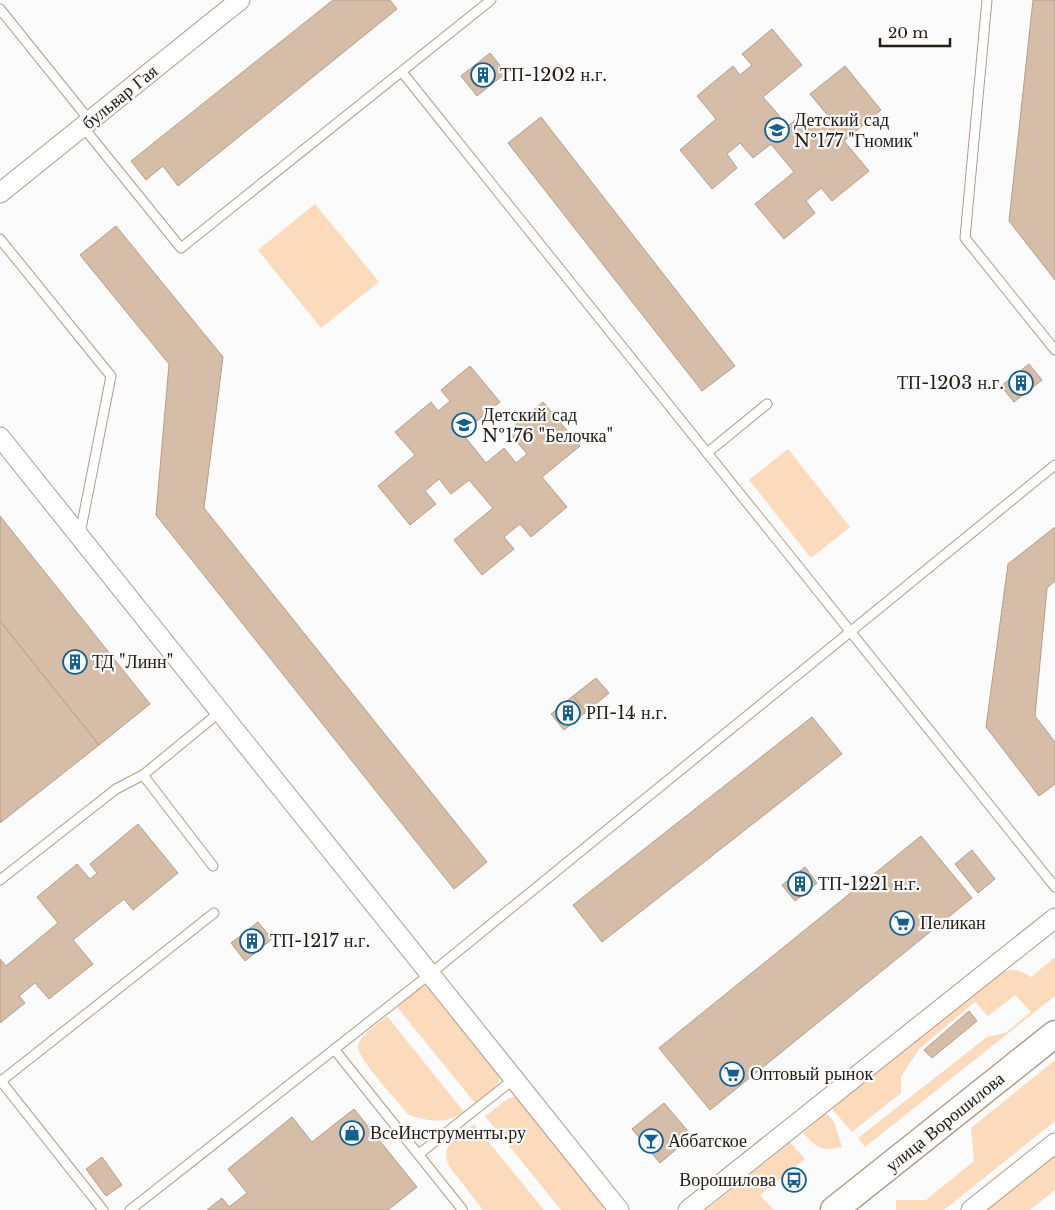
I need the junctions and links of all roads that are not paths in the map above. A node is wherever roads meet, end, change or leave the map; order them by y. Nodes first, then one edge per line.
1 (240, 0) edge
2 (491, 0) edge
3 (986, 0) edge
4 (0, 9) edge
5 (402, 72) junction
6 (86, 124) junction
7 (0, 193) edge
8 (0, 239) edge
9 (1055, 350) edge
10 (767, 404) dead end
11 (0, 438) edge
12 (707, 453) junction
13 (1055, 465) edge
14 (79, 536) junction
15 (850, 632) junction
16 (220, 712) junction
17 (143, 775) junction
18 (213, 866) dead end
19 (0, 880) edge
20 (1055, 887) edge
21 (214, 914) dead end
22 (1055, 918) edge
23 (430, 974) junction
24 (1055, 1034) edge
25 (334, 1049) junction
26 (514, 1080) junction
27 (0, 1081) edge
28 (1055, 1143) edge
29 (419, 1154) junction
30 (140, 1207) edge
31 (103, 1210) edge
32 (130, 1210) edge
33 (461, 1210) edge
34 (619, 1210) edge
35 (688, 1210) edge
36 (834, 1210) edge
37 (971, 1210) edge

1 - 6 street, бульвар Гая
2 - 5 lane
3 - 9 lane
4 - 6 lane
5 - 6 lane
5 - 12 lane
6 - 7 street, бульвар Гая
8 - 14 lane
10 - 12 lane
11 - 14 street
12 - 15 lane
13 - 15 lane
14 - 16 street
15 - 20 lane
15 - 23 lane
16 - 17 lane
16 - 23 street
17 - 18 lane
17 - 19 lane
21 - 27 lane
22 - 35 street
23 - 25 lane
23 - 26 street
24 - 36 main road, улица Ворошилова
25 - 29 lane
25 - 30 lane
26 - 29 lane
26 - 34 street
27 - 31 lane
28 - 37 street
29 - 33 lane
30 - 32 lane

